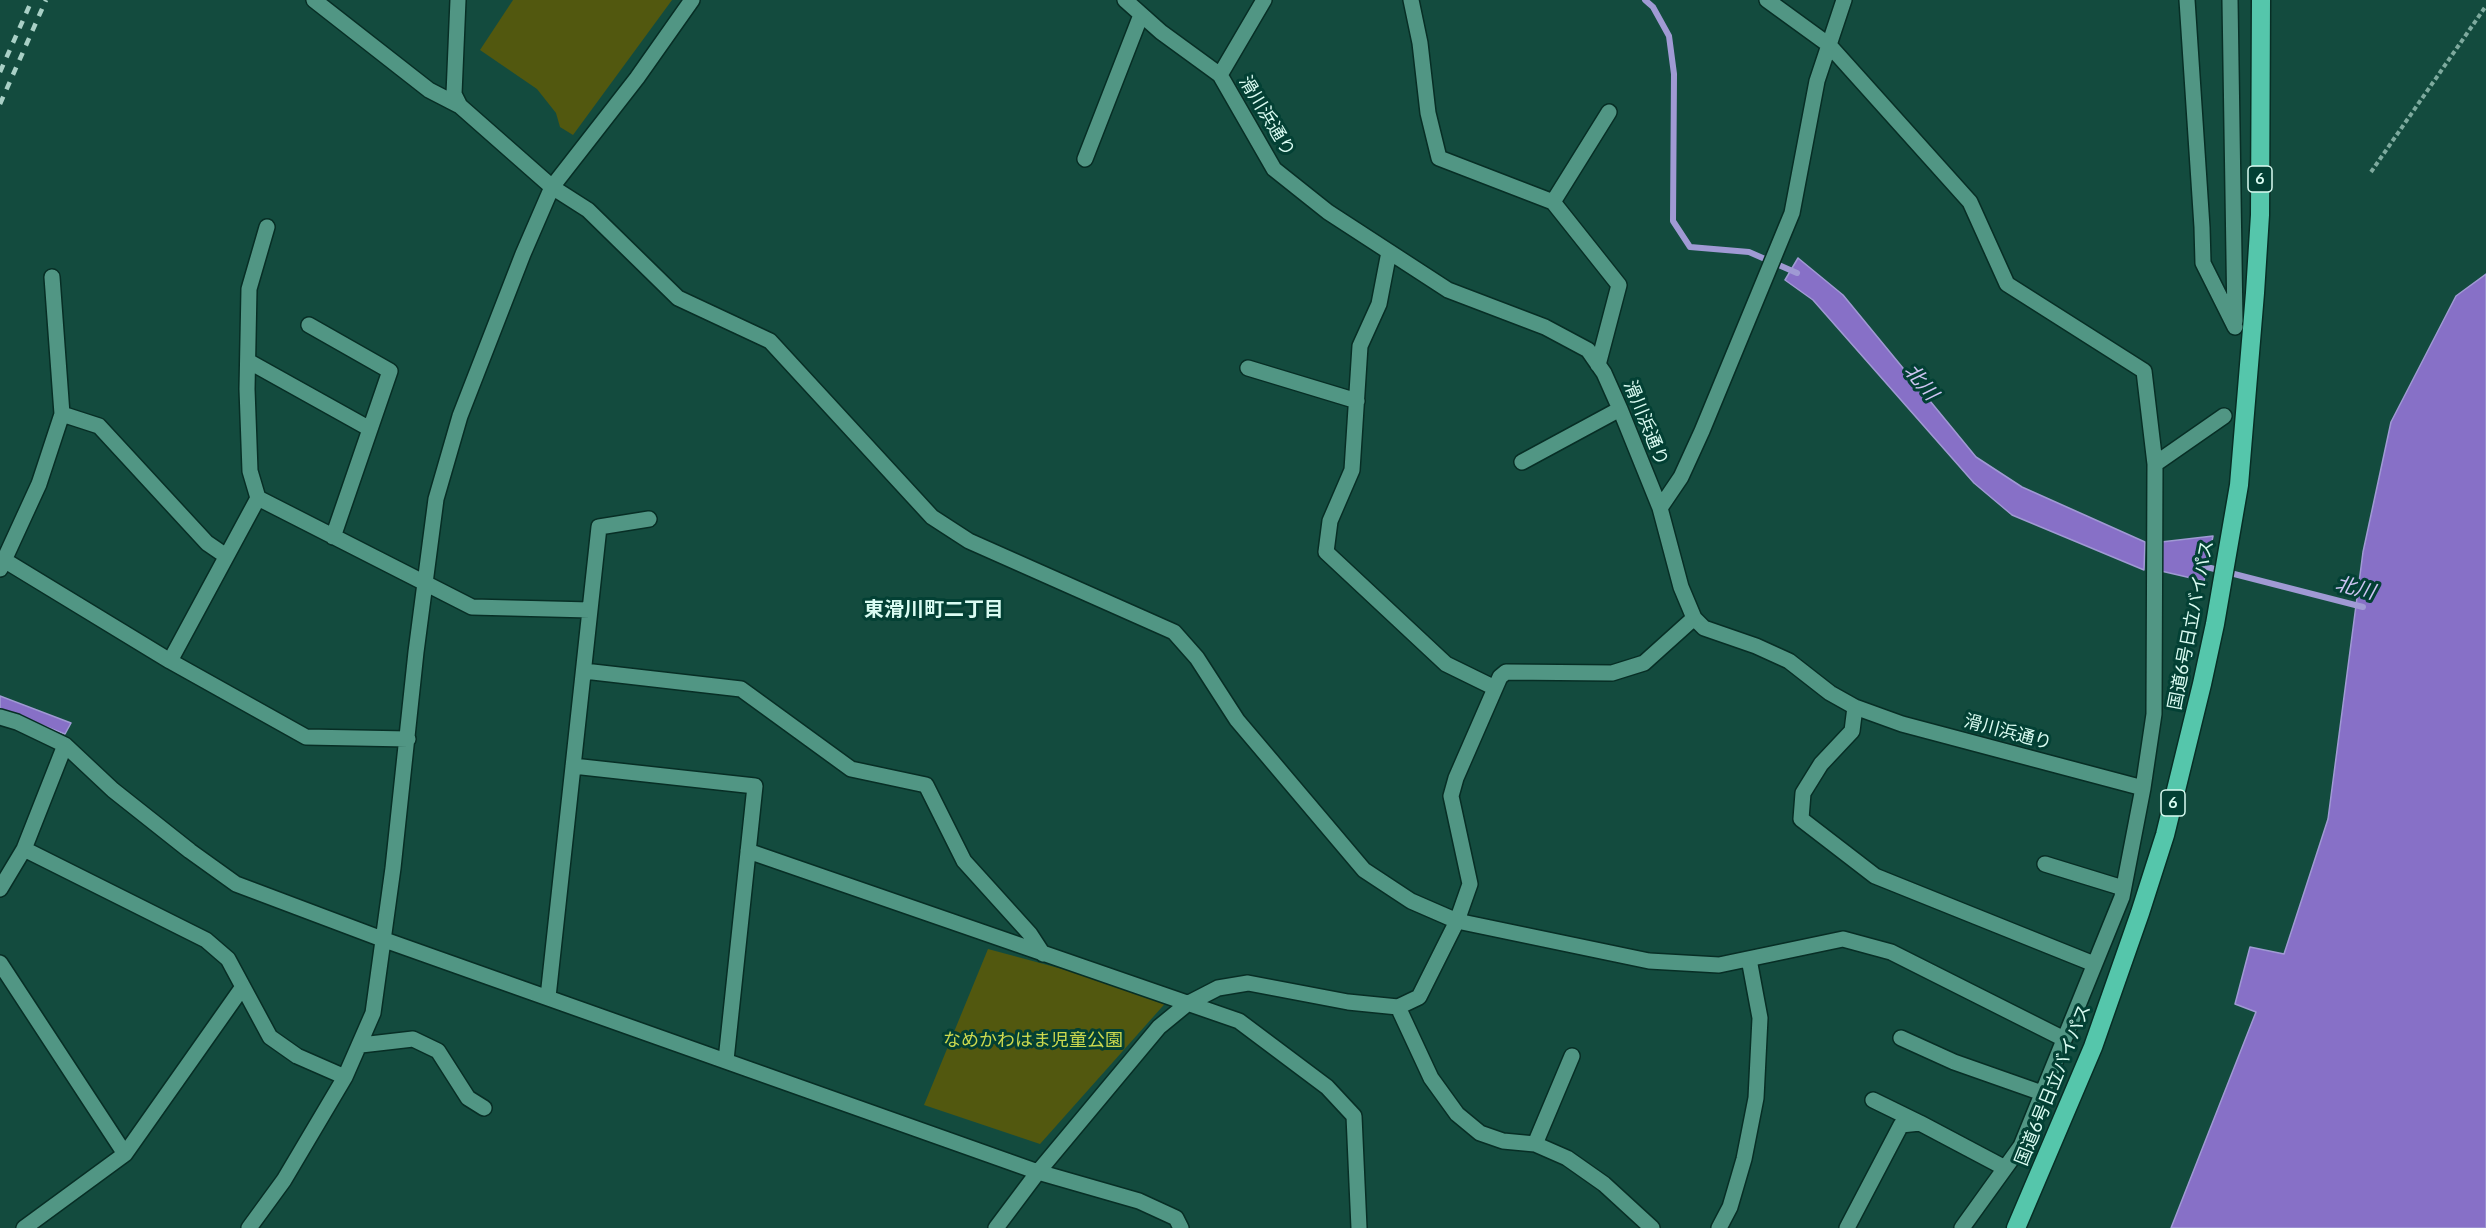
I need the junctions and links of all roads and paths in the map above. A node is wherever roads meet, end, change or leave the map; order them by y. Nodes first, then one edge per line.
1 (314, 0) edge
2 (458, 0) edge
3 (692, 0) edge
4 (1125, 0) edge
5 (1264, 0) edge
6 (1410, 0) edge
7 (1767, 0) edge
8 (1844, 0) edge
9 (2187, 0) edge
10 (2230, 0) edge
11 (2261, 0) edge
12 (2486, 6) edge
13 (1141, 15) junction
14 (1829, 45) junction
15 (1220, 75) junction
16 (460, 106) junction
17 (1609, 112) dead end
18 (1085, 159) dead end
19 (2371, 172) dead end
20 (552, 187) junction
21 (1553, 202) junction
22 (267, 226) dead end
23 (1389, 252) junction
24 (52, 277) dead end
25 (309, 325) dead end
26 (248, 362) junction
27 (1598, 365) junction
28 (1248, 368) dead end
29 (1357, 401) junction
30 (1620, 410) junction
31 (62, 414) junction
32 (2224, 416) dead end
33 (370, 429) junction
34 (1522, 462) dead end
35 (2156, 464) junction
36 (258, 498) junction
37 (1660, 508) junction
38 (649, 519) dead end
39 (333, 537) junction
40 (226, 556) junction
41 (2, 565) edge
42 (424, 583) junction
43 (590, 610) junction
44 (1694, 618) junction
45 (170, 661) junction
46 (584, 671) junction
47 (1495, 688) junction
48 (1855, 706) junction
49 (0, 717) edge
50 (408, 740) junction
51 (65, 746) junction
52 (573, 766) junction
53 (2143, 788) junction
54 (24, 849) junction
55 (748, 851) junction
56 (2045, 864) dead end
57 (2123, 888) junction
58 (0, 889) edge
59 (1457, 921) junction
60 (382, 939) junction
61 (1043, 954) junction
62 (1749, 959) junction
63 (0, 963) edge
64 (2094, 964) junction
65 (242, 988) junction
66 (548, 997) junction
67 (1187, 1004) junction
68 (1398, 1007) junction
69 (1901, 1038) dead end
70 (2064, 1039) junction
71 (361, 1045) junction
72 (1572, 1056) dead end
73 (726, 1060) junction
74 (345, 1077) junction
75 (2042, 1093) junction
76 (1873, 1100) dead end
77 (484, 1108) dead end
78 (1920, 1123) junction
79 (1535, 1144) junction
80 (124, 1154) junction
81 (2006, 1168) junction
82 (1038, 1172) junction
83 (24, 1228) edge
84 (249, 1228) edge
85 (996, 1228) edge
86 (1181, 1228) edge
87 (1359, 1228) edge
88 (1652, 1228) edge
89 (1719, 1228) edge
90 (1848, 1228) edge
91 (1962, 1228) edge
92 (2016, 1228) edge

1 - 16 street
2 - 16 street
3 - 20 street
4 - 13 street, 滑川浜通り
5 - 15 street
6 - 21 street
7 - 14 street
8 - 14 street
9 - 10 street
11 - 92 highway, 国道6号日立バイパス / 6
12 - 19 path
13 - 15 street, 滑川浜通り
13 - 18 street
14 - 35 street
14 - 37 street
15 - 23 street, 滑川浜通り
16 - 20 street
17 - 21 street
20 - 42 street
20 - 59 street
21 - 27 street
22 - 26 street
23 - 27 street, 滑川浜通り
23 - 29 street
24 - 31 street
25 - 33 street
26 - 33 street
26 - 36 street
27 - 30 street, 滑川浜通り
28 - 29 street
29 - 47 street
30 - 34 street
30 - 37 street, 滑川浜通り
31 - 40 street
31 - 41 street
32 - 35 street
33 - 39 street
35 - 53 street
36 - 39 street
36 - 40 street
37 - 44 street, 滑川浜通り
38 - 43 street
39 - 42 street
40 - 45 street
41 - 45 street
42 - 43 street
42 - 50 street
43 - 46 street
44 - 47 street
44 - 48 street, 滑川浜通り
45 - 50 street
46 - 52 street
46 - 61 street
47 - 59 street
48 - 53 street, 滑川浜通り
48 - 64 street
49 - 51 street
50 - 60 street
51 - 54 street
51 - 60 street
52 - 55 street
52 - 66 street
53 - 57 street
54 - 58 street
54 - 65 street
55 - 61 street
55 - 73 street
56 - 57 street
57 - 64 street
59 - 62 street
59 - 68 street
60 - 66 street
60 - 71 street
61 - 67 street
62 - 70 street
62 - 89 street
63 - 80 street
64 - 70 street
65 - 74 street
65 - 80 street
66 - 73 street
67 - 68 street
67 - 82 street
67 - 87 street
68 - 79 street
69 - 75 street
70 - 75 street
71 - 74 street
71 - 77 street
72 - 79 street
73 - 82 street
74 - 84 street
75 - 81 street
76 - 78 street
78 - 81 street
78 - 90 street
79 - 88 street
80 - 83 street
81 - 91 street
82 - 85 street
82 - 86 street

